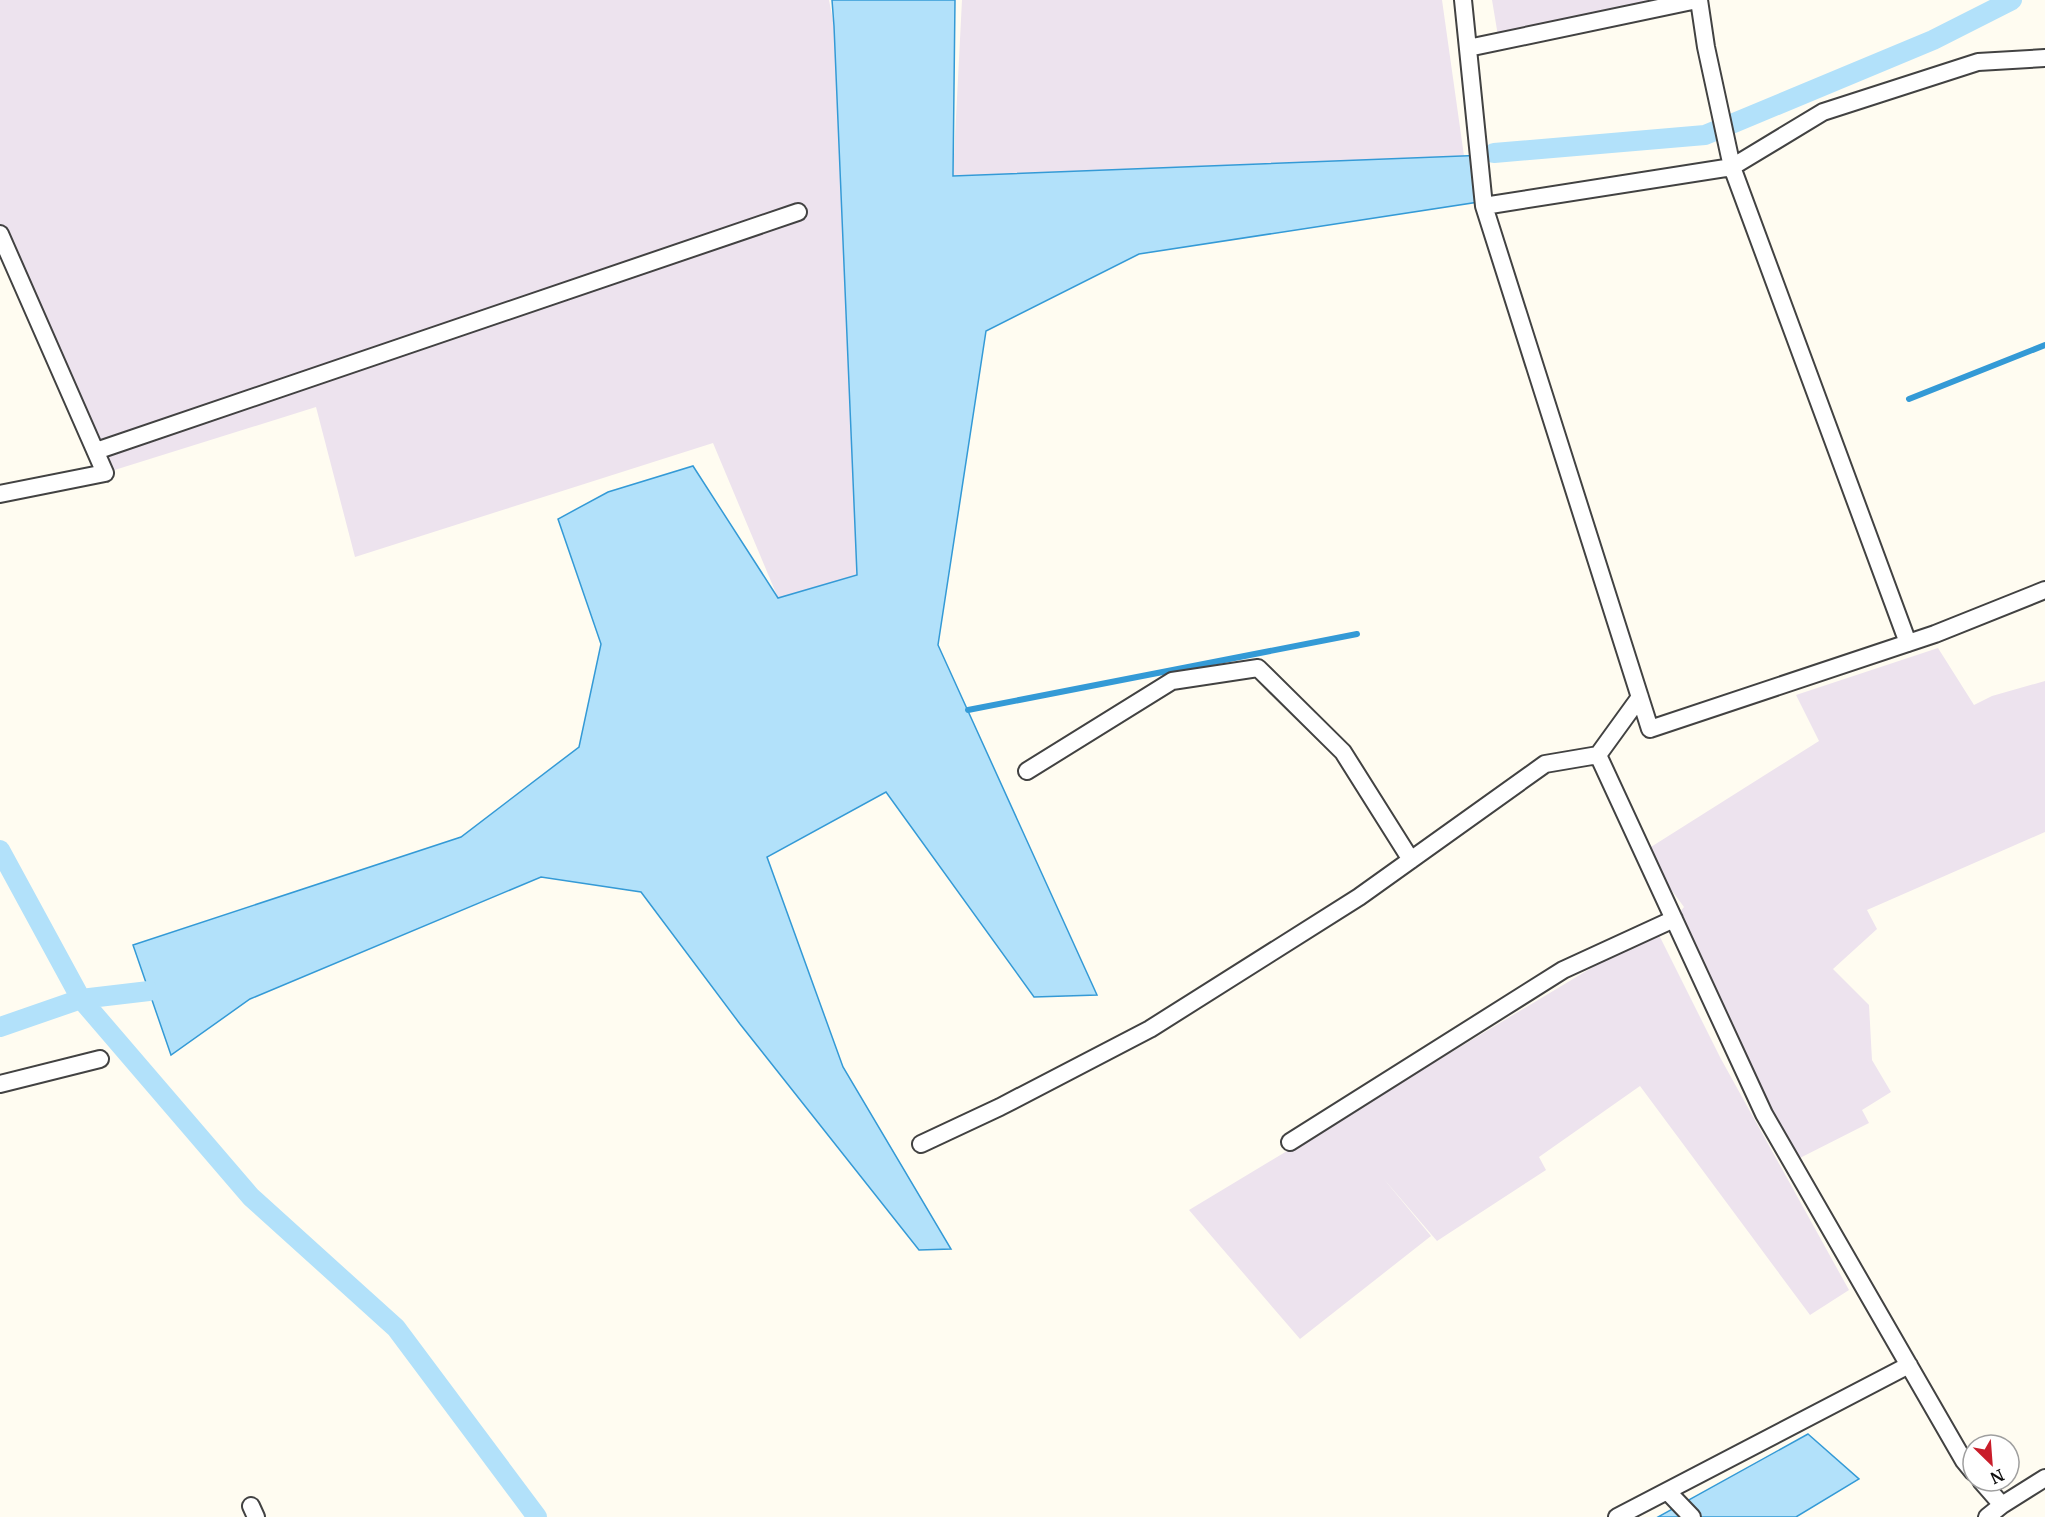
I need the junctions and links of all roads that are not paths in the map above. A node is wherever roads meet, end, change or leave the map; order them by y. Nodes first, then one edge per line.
1 (1463, 0) edge
2 (1698, 0) edge
3 (1468, 48) junction
4 (2045, 58) edge
5 (1732, 167) junction
6 (1484, 206) junction
7 (798, 212) dead end
8 (0, 234) edge
9 (96, 452) junction
10 (0, 494) edge
11 (2045, 590) edge
12 (1908, 643) junction
13 (1640, 696) junction
14 (1598, 755) junction
15 (1026, 771) dead end
16 (1411, 860) junction
17 (1674, 919) junction
18 (100, 1059) dead end
19 (0, 1084) edge
20 (1290, 1142) dead end
21 (921, 1144) dead end
22 (1909, 1365) junction
23 (1961, 1456) edge
24 (2045, 1478) edge
25 (1668, 1492) junction
26 (1992, 1493) edge
27 (2002, 1505) junction
28 (1617, 1517) edge
29 (1692, 1517) edge
30 (1987, 1517) edge

1 - 3 street
2 - 3 street
2 - 5 street
3 - 6 street
4 - 5 street
5 - 6 street
5 - 12 street
6 - 13 street
7 - 9 street
8 - 9 street
9 - 10 street
11 - 12 street
12 - 13 street
13 - 14 street
14 - 16 street
14 - 17 street
15 - 16 street
16 - 21 street
17 - 20 street
17 - 22 street
18 - 19 street
22 - 23 street
22 - 25 street
24 - 27 street
25 - 28 street
25 - 29 street
26 - 27 street
27 - 30 street

